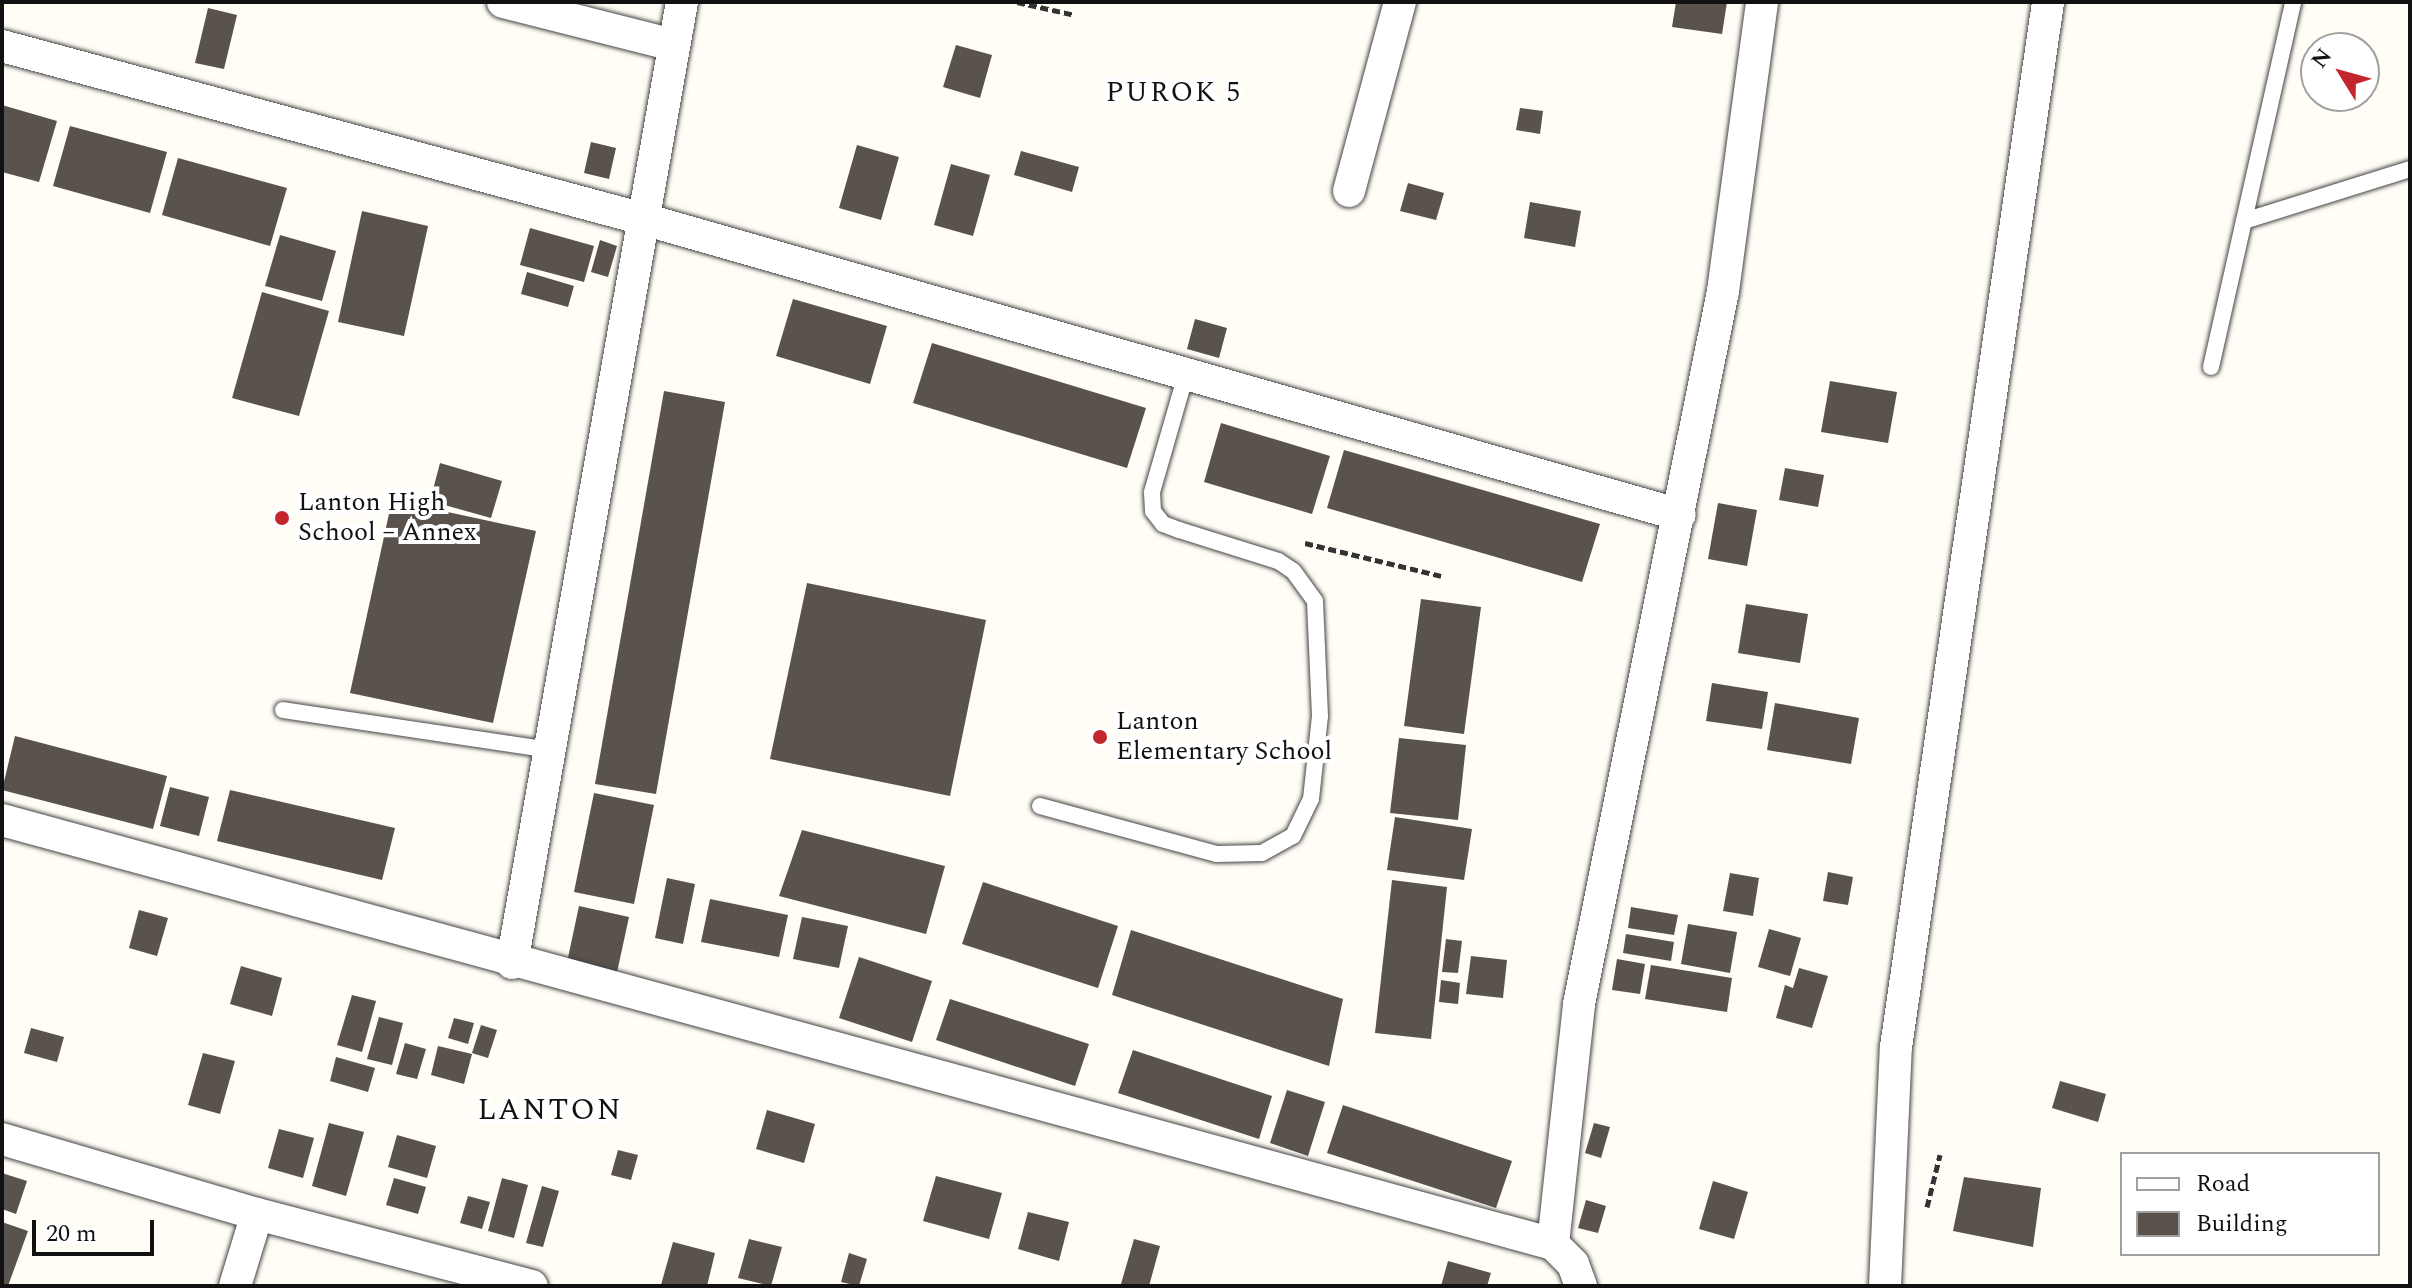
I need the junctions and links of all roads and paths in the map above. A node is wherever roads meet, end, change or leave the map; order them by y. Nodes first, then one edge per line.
1 (503, 2) edge
2 (682, 2) edge
3 (1017, 2) edge
4 (1400, 2) edge
5 (1762, 2) edge
6 (2048, 2) edge
7 (2293, 2) edge
8 (1075, 15) dead end
9 (673, 45) junction
10 (2, 46) edge
11 (2410, 169) edge
12 (1349, 191) dead end
13 (643, 219) junction
14 (2244, 221) junction
15 (2211, 367) dead end
16 (1186, 374) junction
17 (1680, 515) junction
18 (1301, 542) dead end
19 (1441, 576) dead end
20 (283, 710) dead end
21 (550, 750) junction
22 (1040, 806) dead end
23 (2, 820) edge
24 (512, 963) junction
25 (2, 1139) edge
26 (257, 1214) junction
27 (1553, 1244) junction
28 (235, 1286) edge
29 (532, 1286) edge
30 (1581, 1286) edge
31 (1885, 1286) edge

1 - 9 street
2 - 9 street
3 - 8 path
4 - 12 street
5 - 17 street
6 - 31 street
7 - 14 lane
9 - 13 street
10 - 13 street
11 - 14 lane
13 - 16 street
13 - 21 street
14 - 15 lane
16 - 17 street
16 - 22 lane
17 - 27 street
18 - 19 path
20 - 21 lane
21 - 24 street
23 - 24 street
24 - 27 street
25 - 26 street
26 - 28 street
26 - 29 street
27 - 30 street

